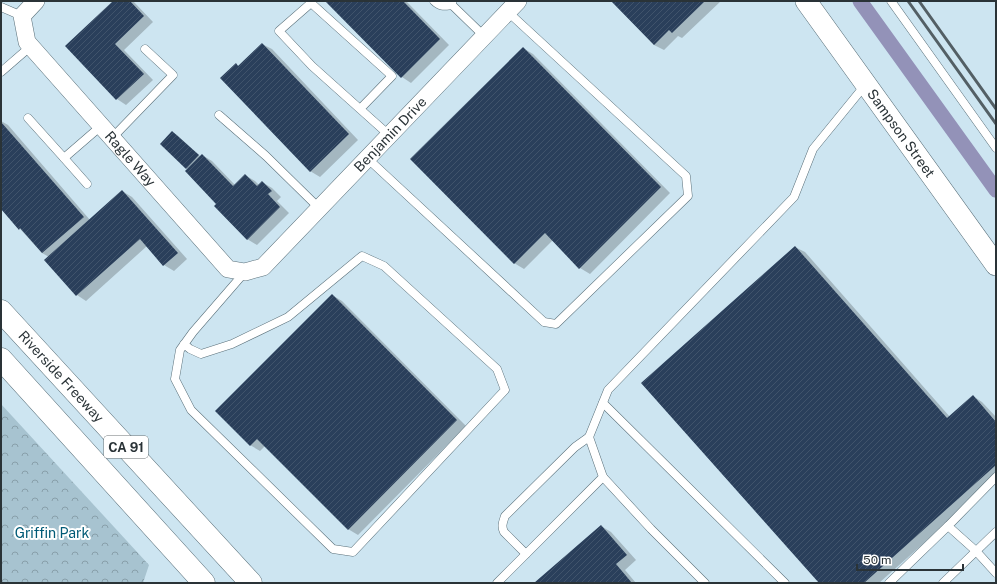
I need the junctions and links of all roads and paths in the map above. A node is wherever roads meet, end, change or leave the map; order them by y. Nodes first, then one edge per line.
1 (36, 1) edge
2 (434, 1) edge
3 (806, 1) edge
4 (891, 1) edge
5 (452, 3) edge
6 (513, 6) edge
7 (1, 7) edge
8 (22, 16) junction
9 (484, 36) junction
10 (31, 46) junction
11 (145, 49) dead end
12 (1, 72) edge
13 (866, 84) junction
14 (360, 109) junction
15 (219, 115) dead end
16 (28, 118) dead end
17 (107, 132) junction
18 (389, 135) junction
19 (996, 148) edge
20 (64, 158) junction
21 (367, 158) junction
22 (87, 184) dead end
23 (319, 208) junction
24 (996, 265) edge
25 (263, 267) joint
26 (246, 272) junction
27 (1, 311) edge
28 (184, 344) junction
29 (1, 358) edge
30 (603, 403) junction
31 (589, 437) junction
32 (603, 477) junction
33 (996, 477) edge
34 (948, 526) junction
35 (996, 532) edge
36 (976, 551) junction
37 (526, 554) junction
38 (996, 573) edge
39 (204, 583) edge
40 (251, 583) edge
41 (496, 583) edge
42 (705, 583) edge
43 (785, 583) edge
44 (889, 583) edge
45 (943, 583) edge

1 - 8 street
2 - 5 lane
3 - 13 street, Sampson Street
4 - 19 lane
5 - 9 lane
6 - 9 street, Benjamin Drive
6 - 21 lane
7 - 8 lane
8 - 10 street, Ragle Way
9 - 18 street, Benjamin Drive
10 - 12 lane
10 - 17 street, Ragle Way
11 - 17 lane
13 - 24 street, Sampson Street
13 - 30 lane
14 - 14 lane
14 - 18 lane
15 - 23 lane
16 - 20 lane
17 - 20 lane
17 - 26 street, Ragle Way
18 - 21 street, Benjamin Drive
20 - 22 lane
21 - 23 street, Benjamin Drive
23 - 25 street, Benjamin Drive
25 - 26 street, Ragle Way
26 - 28 lane
27 - 40 highway, Riverside Freeway / CA 91
28 - 28 lane
29 - 39 highway, CA 91
30 - 31 lane
30 - 43 lane
31 - 32 lane
31 - 37 lane
32 - 37 lane
32 - 42 lane
33 - 34 lane
34 - 36 lane
34 - 44 lane
35 - 36 lane
36 - 38 lane
36 - 45 lane
37 - 41 lane

